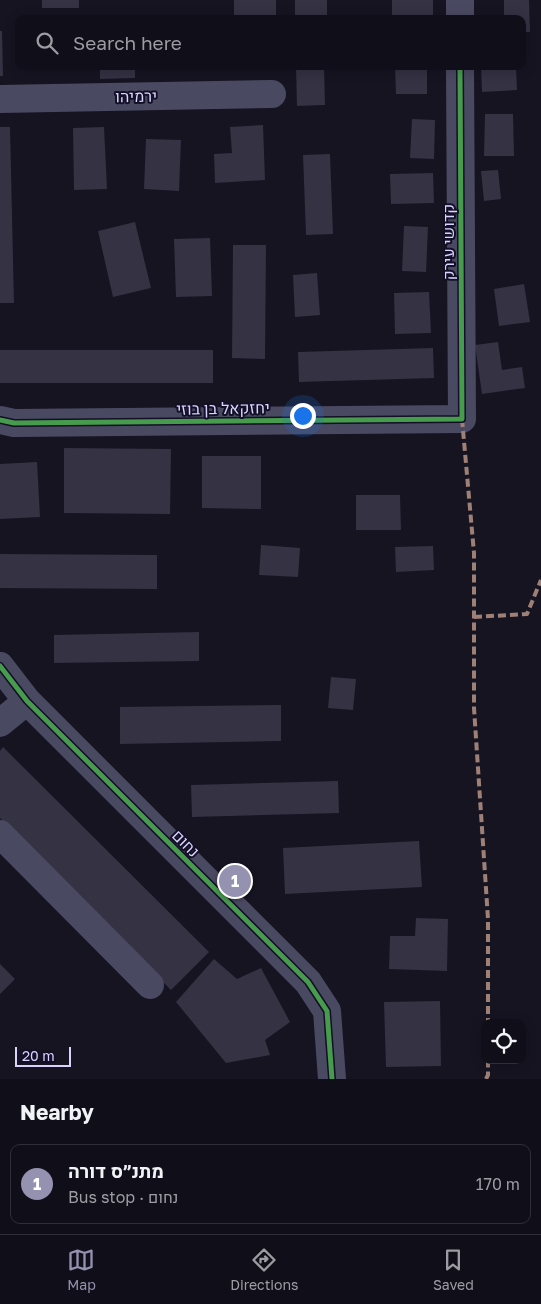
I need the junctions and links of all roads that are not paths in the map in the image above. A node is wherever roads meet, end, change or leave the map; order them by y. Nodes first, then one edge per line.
1 (460, 0) edge
2 (460, 15) edge
3 (460, 70) edge
4 (272, 94) dead end
5 (0, 99) edge
6 (462, 418) joint
7 (5, 423) edge
8 (0, 666) edge
9 (28, 701) junction
10 (0, 723) edge
11 (0, 834) edge
12 (150, 985) dead end
13 (332, 1079) edge

1 - 2 street
3 - 6 street, קדושי עירק
4 - 5 street, ירמיהו
6 - 7 street, יחזקאל בן בוזי
8 - 9 street, נחום
9 - 10 street
9 - 13 street, נחום
11 - 12 street

